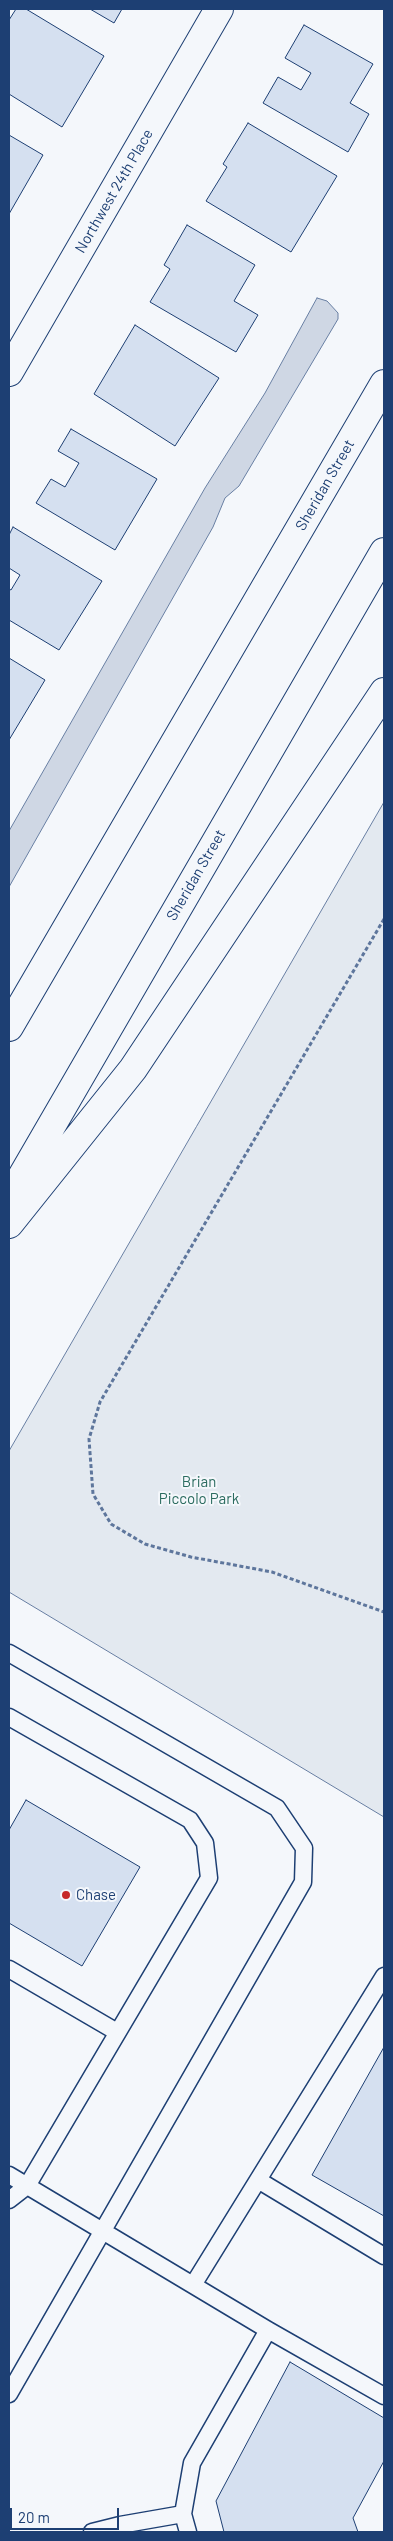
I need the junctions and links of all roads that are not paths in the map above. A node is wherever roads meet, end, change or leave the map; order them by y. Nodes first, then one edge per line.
1 (219, 9) edge
2 (9, 372) edge
3 (384, 384) edge
4 (384, 552) edge
5 (384, 692) edge
6 (9, 1027) edge
7 (9, 1199) edge
8 (9, 1224) edge
9 (9, 1652) edge
10 (9, 1717) edge
11 (9, 1969) edge
12 (384, 1976) edge
13 (117, 2032) junction
14 (9, 2175) edge
15 (258, 2180) junction
16 (27, 2186) junction
17 (9, 2200) edge
18 (102, 2232) junction
19 (384, 2256) edge
20 (193, 2285) junction
21 (268, 2330) junction
22 (9, 2394) edge
23 (384, 2396) edge
24 (183, 2514) junction
25 (92, 2532) edge
26 (188, 2532) edge

1 - 2 main road, Northwest 24th Place
3 - 6 main road, Sheridan Street
4 - 7 main road, Sheridan Street
5 - 8 main road
9 - 18 lane
10 - 13 lane
11 - 13 lane
12 - 15 lane
13 - 16 lane
14 - 16 lane
15 - 19 lane
15 - 20 lane
16 - 17 lane
16 - 18 lane
18 - 20 lane
18 - 22 lane
20 - 21 lane
21 - 23 lane
21 - 24 lane
24 - 25 lane
24 - 26 lane

